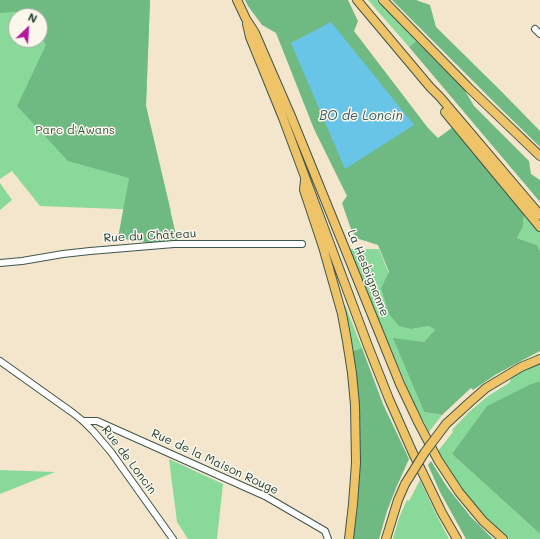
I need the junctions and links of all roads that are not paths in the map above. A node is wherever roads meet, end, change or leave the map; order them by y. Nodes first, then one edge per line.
1 (237, 0) edge
2 (357, 0) edge
3 (384, 0) edge
4 (246, 19) junction
5 (535, 29) dead end
6 (540, 34) edge
7 (430, 87) junction
8 (540, 156) edge
9 (305, 177) junction
10 (540, 215) edge
11 (540, 227) edge
12 (302, 244) dead end
13 (0, 263) edge
14 (540, 359) edge
15 (0, 361) edge
16 (84, 421) junction
17 (173, 539) edge
18 (328, 539) edge
19 (349, 539) edge
20 (386, 539) edge
21 (457, 539) edge
22 (503, 539) edge

1 - 4 highway, La Hesbignonne
2 - 7 highway
3 - 8 highway
4 - 9 highway
4 - 22 highway, La Hesbignonne
5 - 6 street
7 - 10 highway
7 - 11 highway
9 - 19 highway
9 - 21 highway
12 - 13 street, Rue du Château
14 - 20 highway, bridge
15 - 16 street, Rue de Loncin
16 - 17 street, Rue de Loncin
16 - 18 street, Rue de la Maison Rouge

